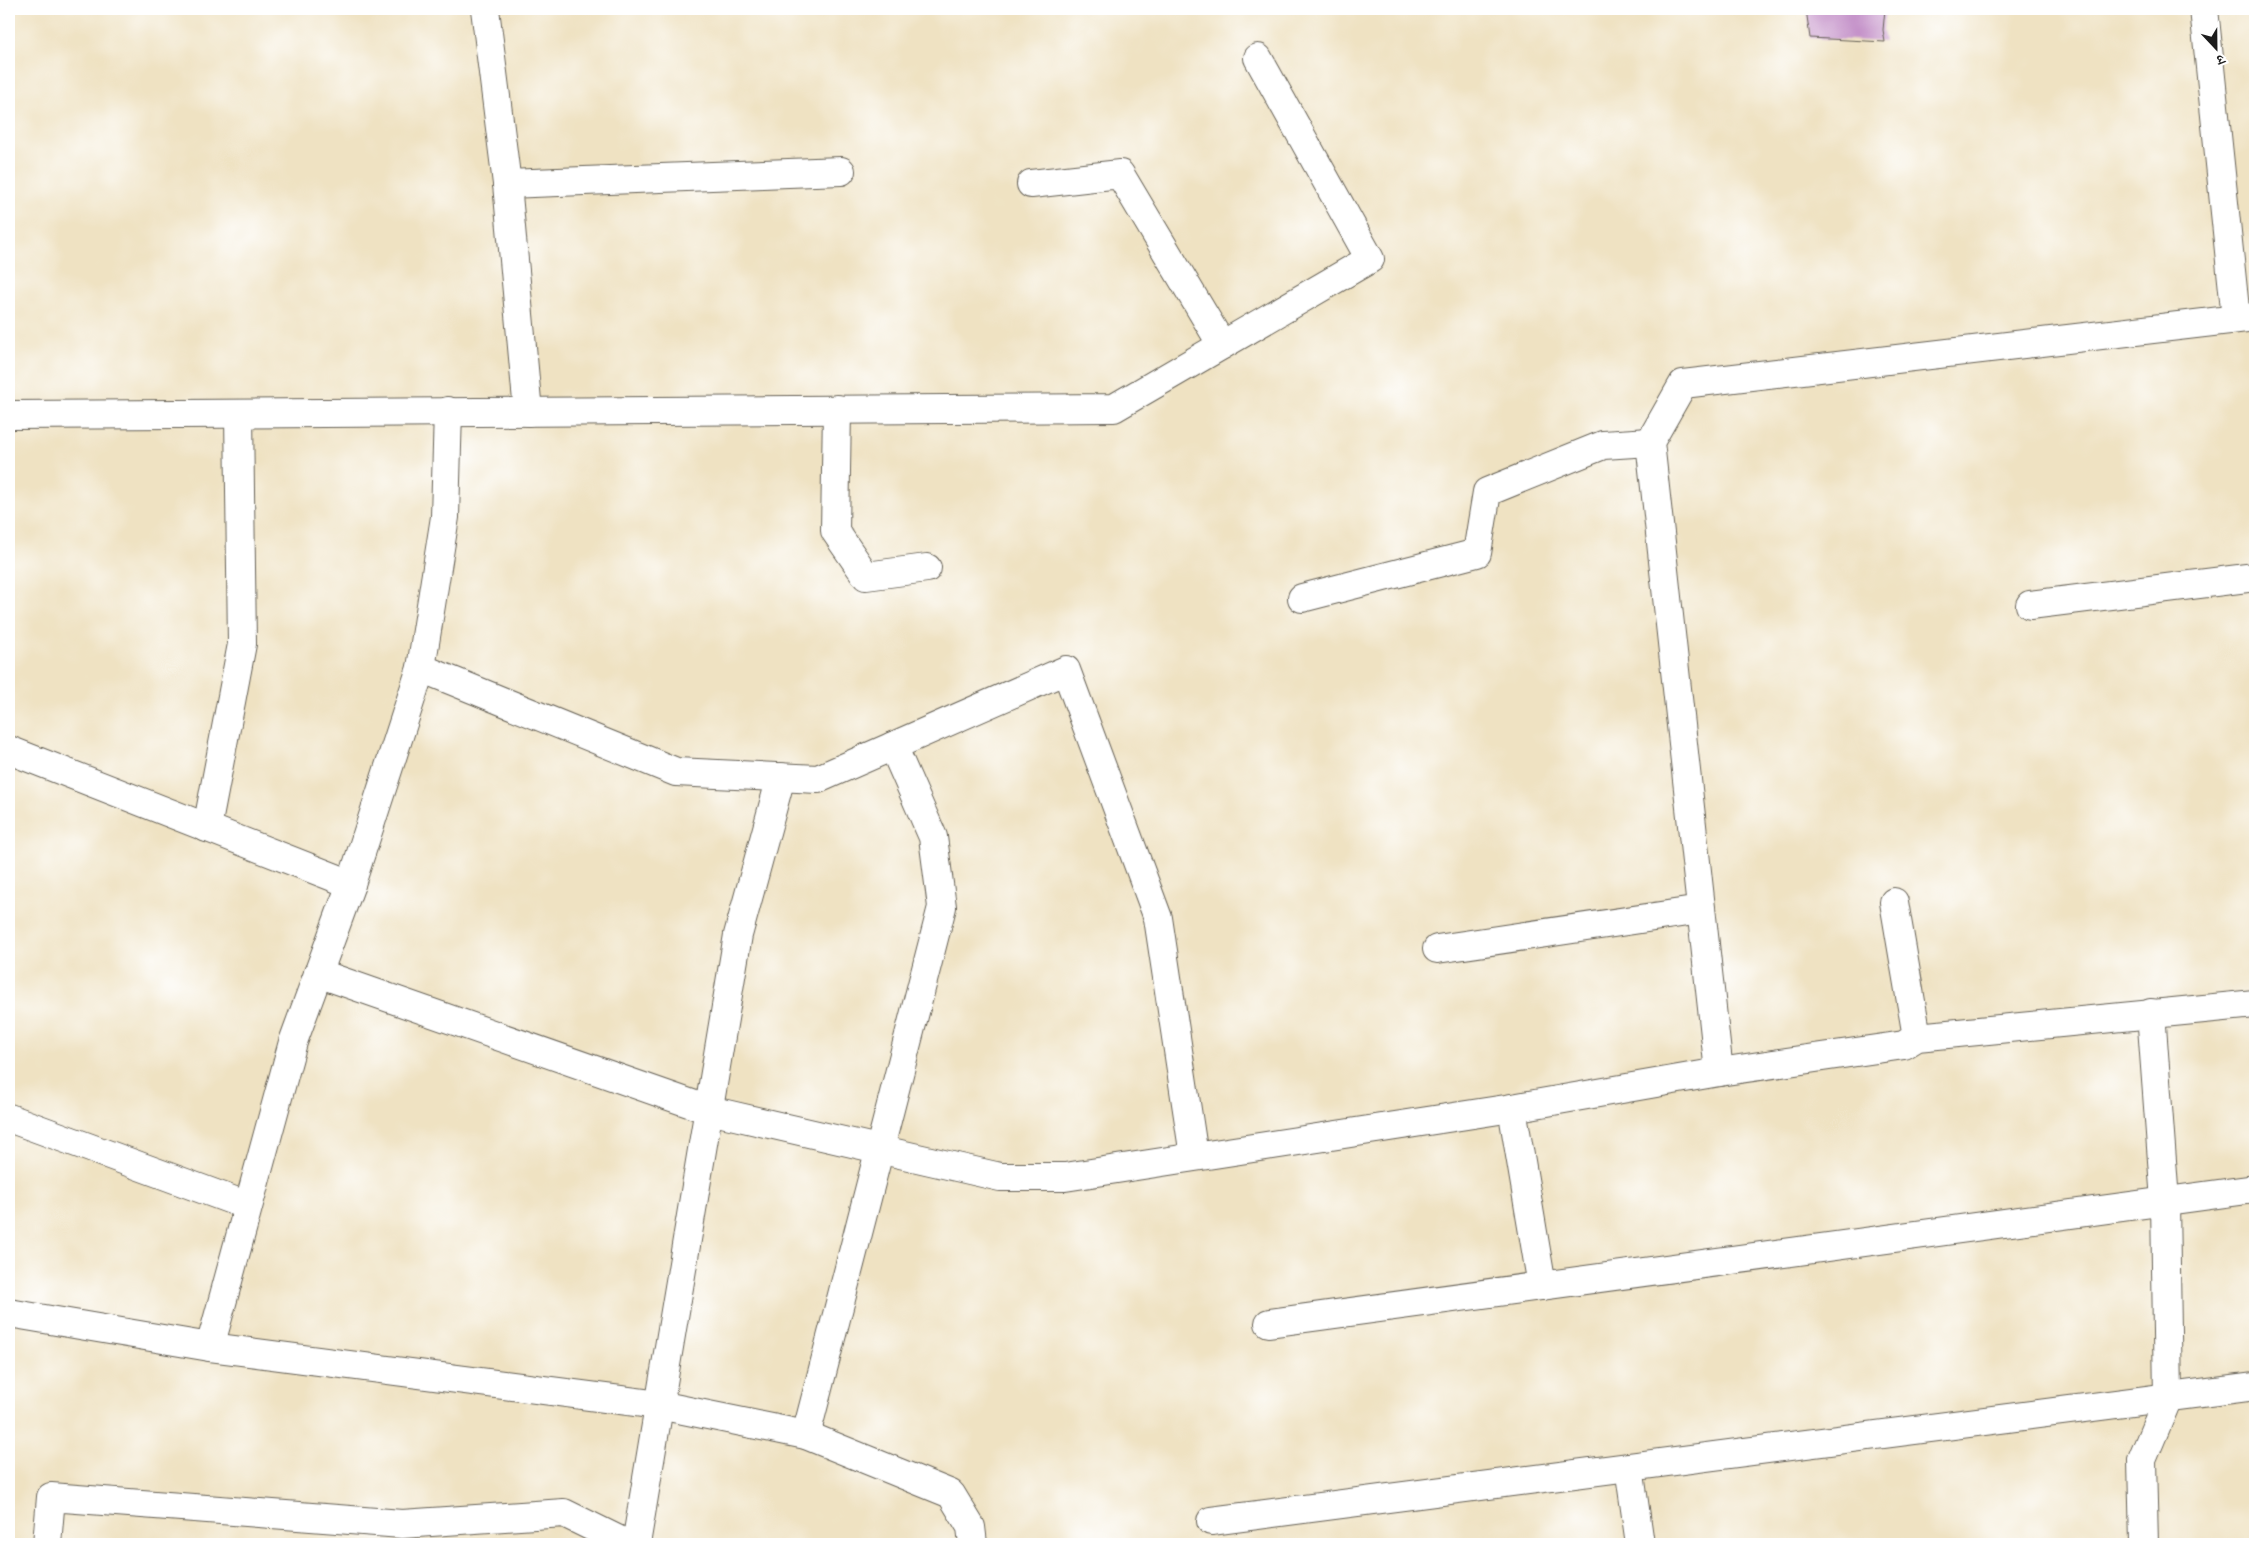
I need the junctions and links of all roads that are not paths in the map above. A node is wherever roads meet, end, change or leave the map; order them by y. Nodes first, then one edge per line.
1 (485, 9) edge
2 (2204, 9) edge
3 (1258, 58) dead end
4 (841, 171) dead end
5 (507, 184) junction
6 (1031, 184) dead end
7 (2246, 318) edge
8 (1222, 345) junction
9 (837, 409) junction
10 (448, 411) junction
11 (528, 412) junction
12 (239, 414) junction
13 (9, 415) edge
14 (1650, 442) junction
15 (927, 568) dead end
16 (2255, 577) edge
17 (1302, 598) dead end
18 (2030, 605) dead end
19 (421, 668) junction
20 (893, 746) junction
21 (9, 750) edge
22 (780, 777) junction
23 (207, 828) junction
24 (351, 884) junction
25 (1894, 902) dead end
26 (1701, 910) junction
27 (1437, 949) dead end
28 (318, 973) junction
29 (2255, 1004) edge
30 (2151, 1013) junction
31 (1917, 1037) junction
32 (1719, 1072) junction
33 (1512, 1108) junction
34 (709, 1110) junction
35 (9, 1118) edge
36 (878, 1150) junction
37 (1194, 1156) junction
38 (2255, 1189) edge
39 (2165, 1201) junction
40 (248, 1206) junction
41 (1542, 1286) junction
42 (9, 1313) edge
43 (1269, 1324) dead end
44 (210, 1348) junction
45 (2255, 1386) edge
46 (2168, 1398) junction
47 (659, 1405) junction
48 (806, 1435) junction
49 (1629, 1467) junction
50 (1210, 1521) dead end
51 (47, 1544) edge
52 (627, 1544) edge
53 (636, 1544) edge
54 (974, 1544) edge
55 (1640, 1544) edge
56 (2144, 1544) edge

1 - 5 street
2 - 7 street
3 - 8 street
4 - 5 street
5 - 11 street
6 - 8 street
7 - 14 street
8 - 9 street
9 - 11 street
9 - 15 street
10 - 11 street
10 - 12 street
10 - 19 street
12 - 13 street
12 - 23 street
14 - 17 street
14 - 26 street
16 - 18 street
19 - 22 street
19 - 24 street
20 - 22 street
20 - 36 street
20 - 37 street
21 - 23 street
22 - 34 street
23 - 24 street
24 - 28 street
25 - 31 street
26 - 27 street
26 - 32 street
28 - 34 street
28 - 40 street
29 - 30 street
30 - 31 street
30 - 39 street
31 - 32 street
32 - 33 street
33 - 37 street
33 - 41 street
34 - 36 street
34 - 47 street
35 - 40 street
36 - 37 street
36 - 48 street
38 - 39 street
39 - 41 street
39 - 46 street
40 - 44 street
41 - 43 street
42 - 44 street
44 - 47 street
45 - 46 street
46 - 49 street
46 - 56 street
47 - 48 street
47 - 53 street
48 - 54 street
49 - 50 street
49 - 55 street
51 - 52 street

